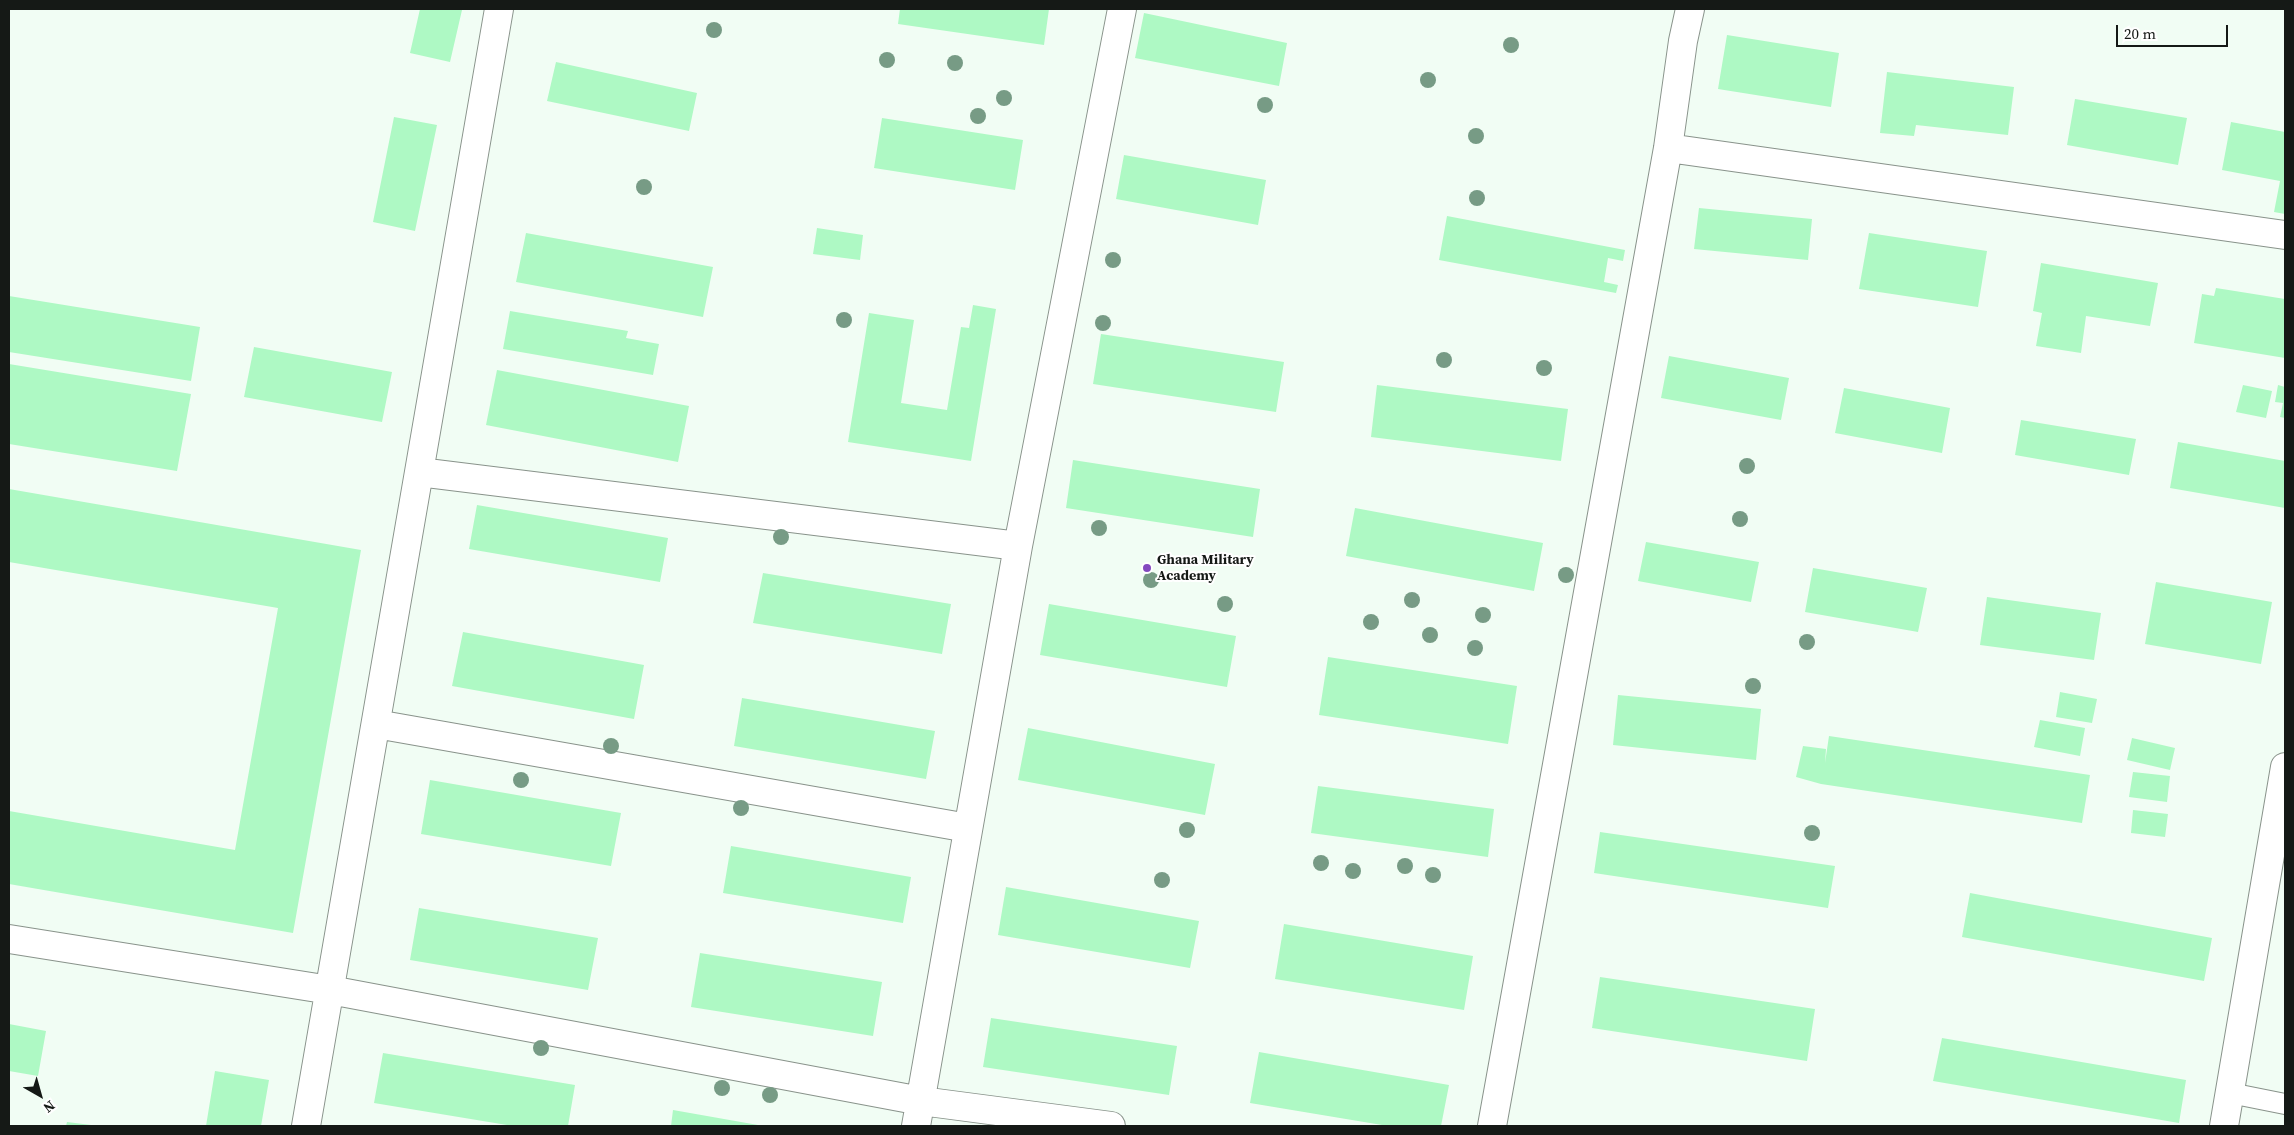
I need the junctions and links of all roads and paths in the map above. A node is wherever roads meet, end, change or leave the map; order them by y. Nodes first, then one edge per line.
1 (499, 9) edge
2 (1122, 9) edge
3 (1690, 9) edge
4 (1668, 148) junction
5 (2285, 235) edge
6 (420, 472) junction
7 (1018, 546) junction
8 (376, 724) junction
9 (2285, 767) edge
10 (968, 828) junction
11 (9, 939) edge
12 (330, 990) junction
13 (2230, 1093) junction
14 (2285, 1104) edge
15 (918, 1114) edge
16 (306, 1126) edge
17 (1111, 1126) edge
18 (1492, 1126) edge
19 (2224, 1126) edge

1 - 6 street
2 - 7 street
3 - 4 street
4 - 5 street
4 - 18 street
6 - 7 street
6 - 8 street
7 - 10 street
8 - 10 street
8 - 12 street
9 - 13 street
10 - 15 street
11 - 12 street
12 - 15 street
12 - 16 street
13 - 14 lane
13 - 19 street
15 - 17 street

